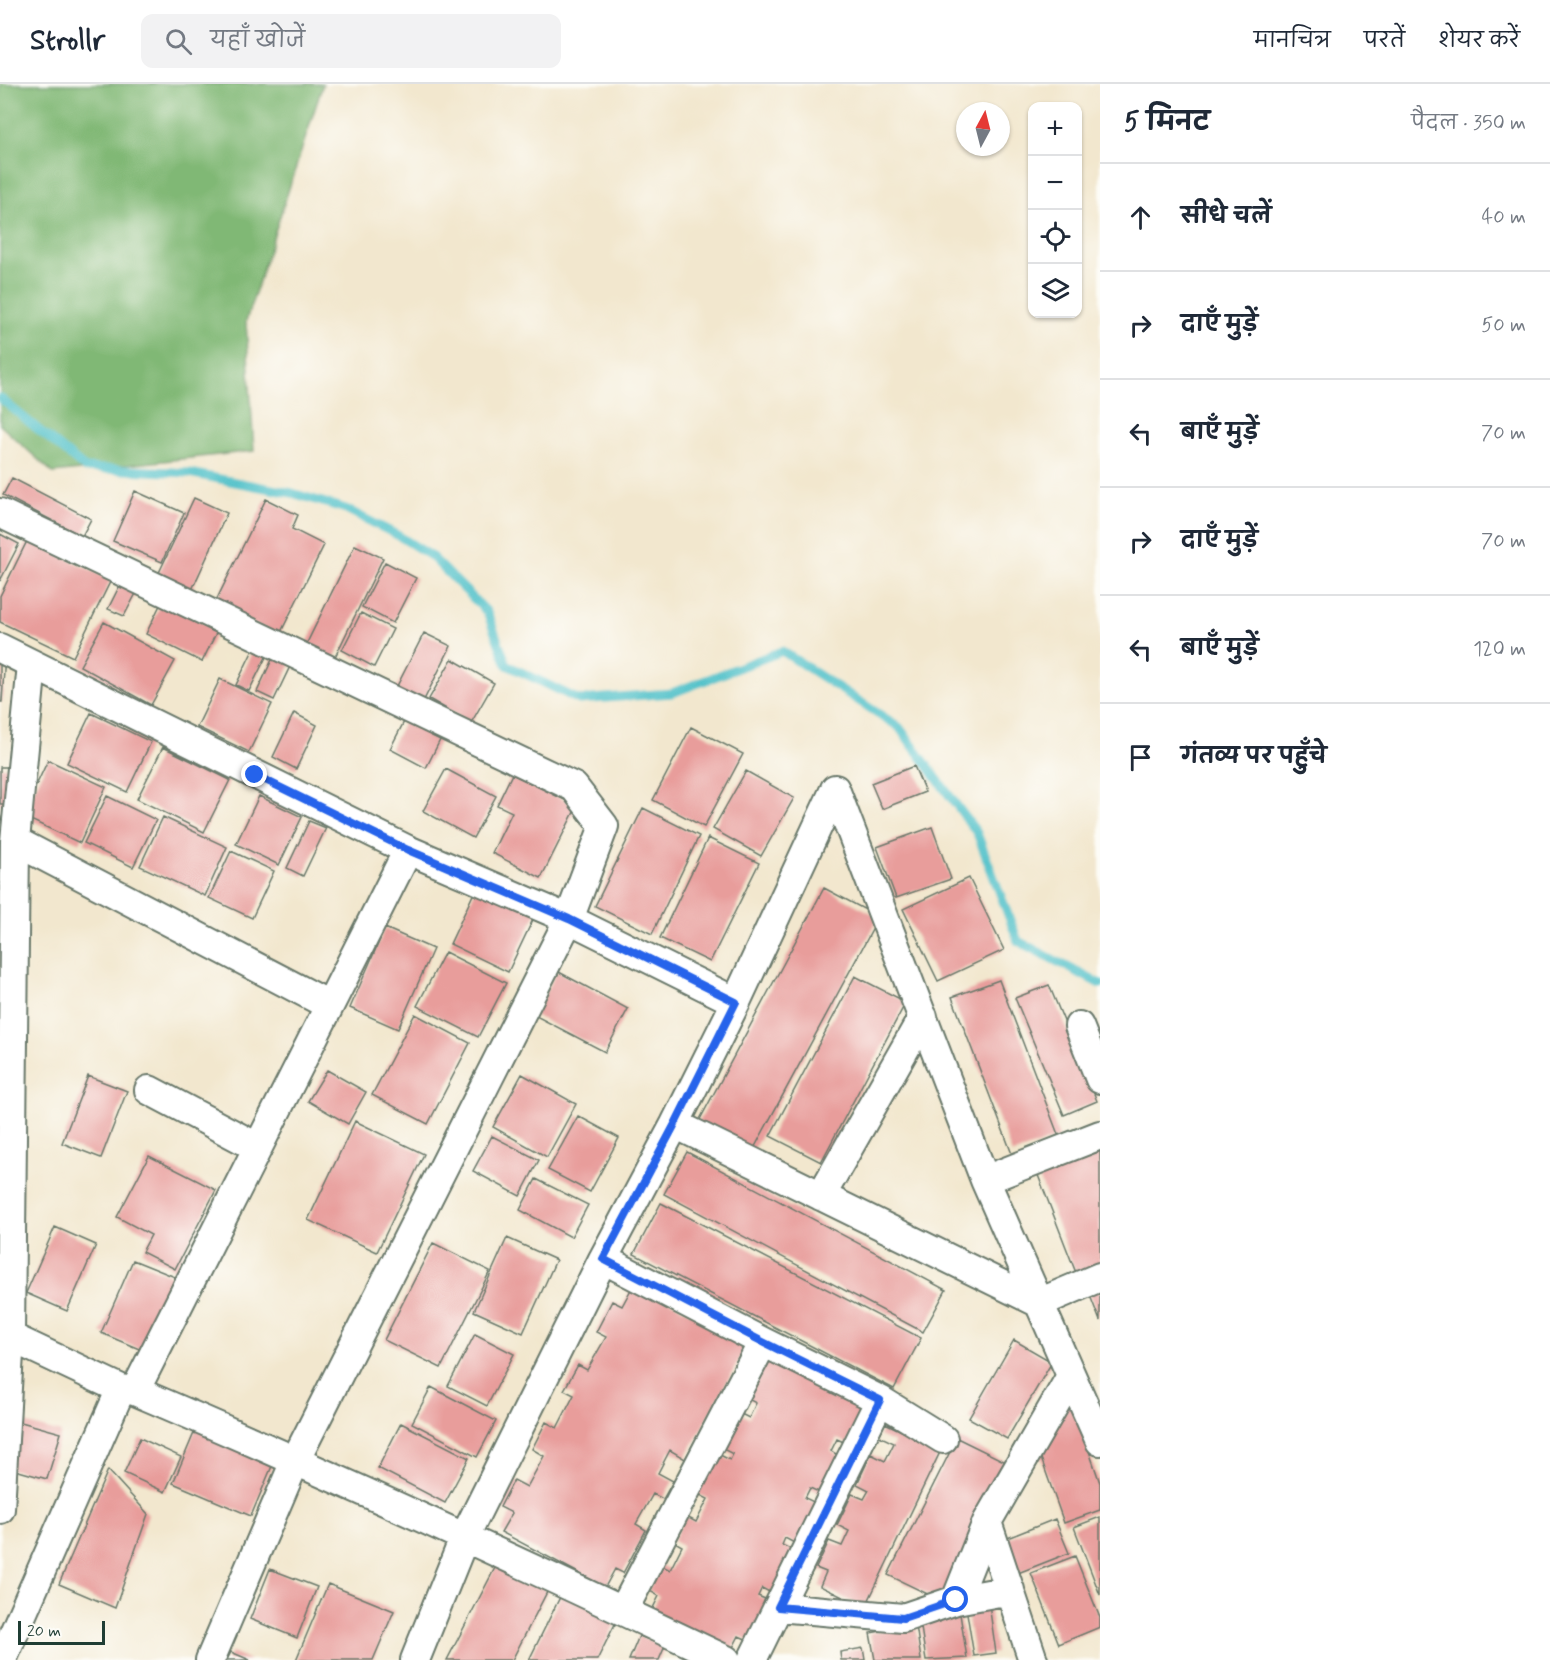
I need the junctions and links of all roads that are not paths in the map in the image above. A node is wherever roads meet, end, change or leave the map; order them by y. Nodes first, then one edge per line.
1 (0, 513) edge
2 (0, 648) edge
3 (32, 664) junction
4 (15, 841) junction
5 (408, 850) junction
6 (569, 919) junction
7 (736, 1002) junction
8 (329, 1005) junction
9 (923, 1017) junction
10 (1079, 1026) dead end
11 (1100, 1079) edge
12 (149, 1090) dead end
13 (675, 1124) junction
14 (1100, 1135) edge
15 (257, 1148) junction
16 (985, 1180) junction
17 (821, 1196) junction
18 (603, 1259) junction
19 (1100, 1277) edge
20 (1039, 1303) junction
21 (5, 1334) edge
22 (763, 1342) junction
23 (1071, 1376) junction
24 (128, 1390) junction
25 (880, 1400) junction
26 (1097, 1428) edge
27 (943, 1439) dead end
28 (296, 1460) junction
29 (0, 1509) edge
30 (987, 1522) junction
31 (465, 1536) junction
32 (1010, 1590) junction
33 (956, 1600) junction
34 (778, 1607) junction
35 (623, 1611) junction
36 (2, 1660) edge
37 (210, 1660) edge
38 (415, 1660) edge
39 (726, 1660) edge
40 (752, 1660) edge
41 (1034, 1660) edge

1 - 6 street
2 - 3 street
3 - 4 street
3 - 5 street
4 - 8 street
4 - 21 street
5 - 6 street
5 - 8 street
6 - 7 street
6 - 28 street
7 - 9 street
7 - 13 street
8 - 15 street
9 - 16 street
9 - 17 street
10 - 11 street
12 - 15 street
13 - 17 street
13 - 18 street
14 - 16 street
15 - 24 street
16 - 20 street
17 - 20 street
18 - 22 street
18 - 31 street
19 - 20 street
20 - 23 street
21 - 24 street
21 - 29 street
22 - 25 street
22 - 35 street
23 - 26 street
23 - 30 street
24 - 28 street
24 - 36 street
25 - 27 street
25 - 34 street
28 - 31 street
28 - 37 street
30 - 32 street
30 - 33 street
31 - 35 street
31 - 38 street
32 - 33 street
32 - 41 street
33 - 34 street
34 - 40 street
35 - 39 street

